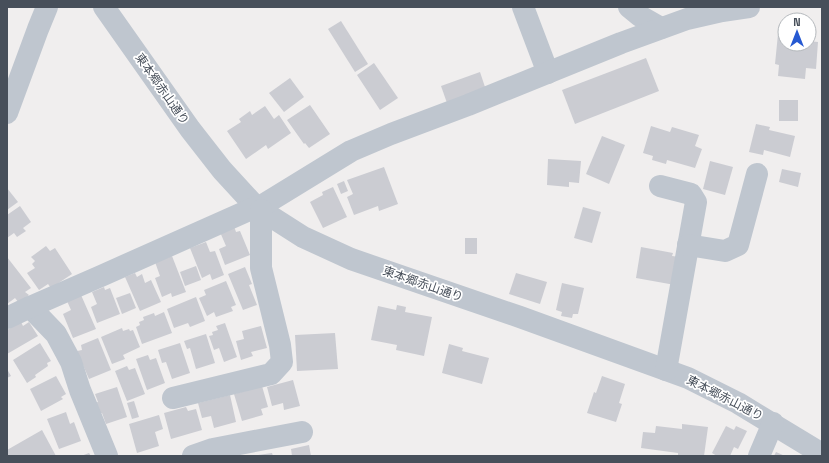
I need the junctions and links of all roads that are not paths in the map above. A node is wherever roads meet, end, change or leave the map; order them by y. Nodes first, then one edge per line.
1 (48, 7) edge
2 (104, 7) edge
3 (524, 7) edge
4 (625, 7) edge
5 (629, 7) edge
6 (749, 7) edge
7 (661, 28) junction
8 (621, 43) junction
9 (548, 73) junction
10 (7, 113) edge
11 (757, 174) dead end
12 (660, 186) dead end
13 (258, 208) junction
14 (688, 245) junction
15 (30, 307) junction
16 (7, 318) edge
17 (666, 370) junction
18 (174, 398) dead end
19 (773, 423) junction
20 (302, 432) dead end
21 (822, 454) edge
22 (107, 456) edge
23 (194, 456) edge
24 (759, 456) edge

1 - 10 street
2 - 13 street, 東本郷赤山通り
3 - 9 street
4 - 8 street
5 - 7 street
6 - 7 street
7 - 8 street
8 - 9 street
9 - 13 street
11 - 14 street
12 - 14 street
13 - 15 street
13 - 17 street, 東本郷赤山通り
13 - 18 street
14 - 17 street
15 - 16 street
15 - 22 street
17 - 19 street, 東本郷赤山通り
19 - 21 street, 東本郷赤山通り
19 - 24 street
20 - 23 street

